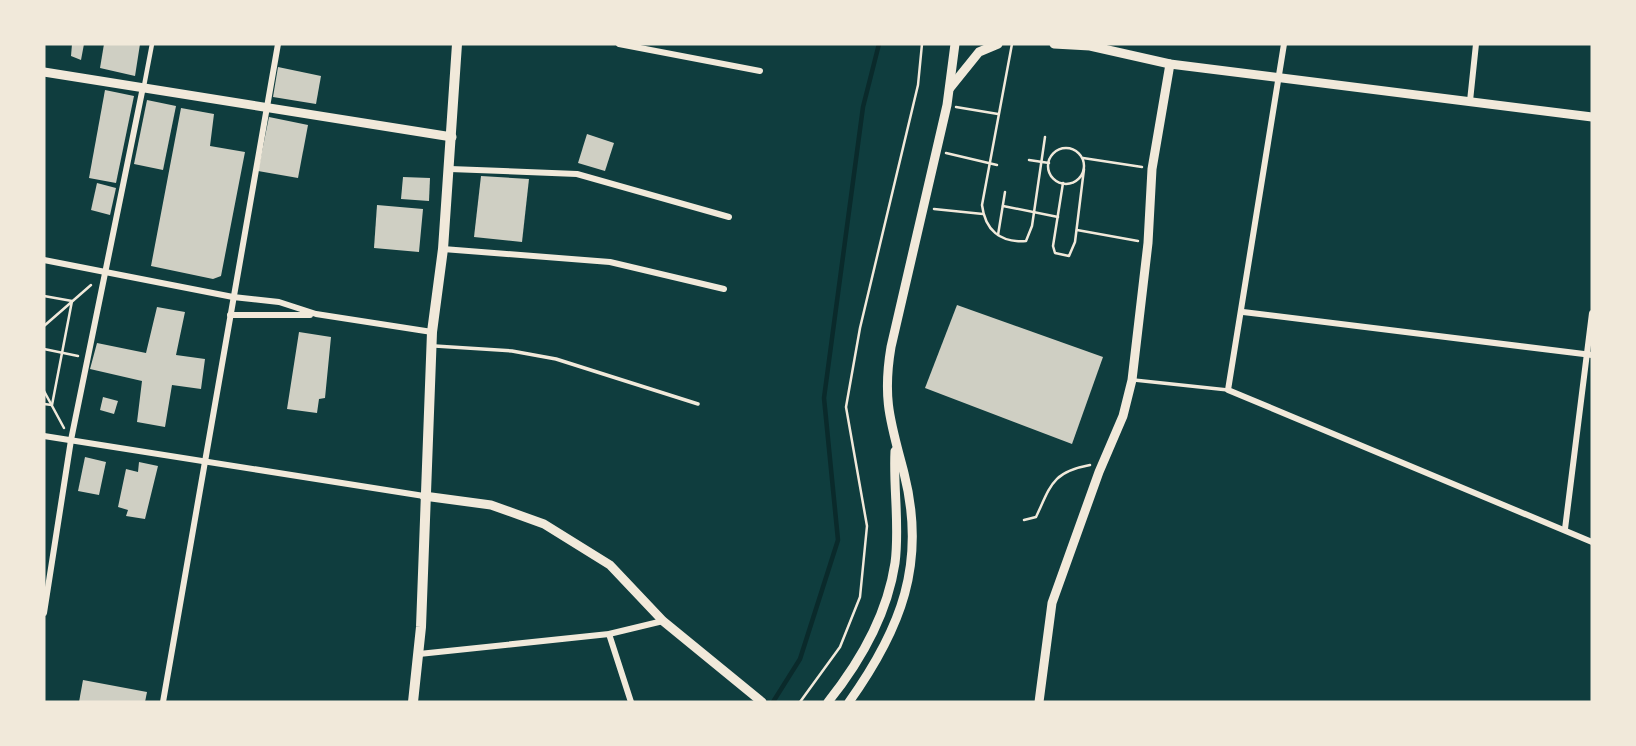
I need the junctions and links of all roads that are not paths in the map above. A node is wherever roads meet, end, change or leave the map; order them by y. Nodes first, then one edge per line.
1 (152, 44) edge
2 (278, 44) edge
3 (457, 44) edge
4 (619, 44) edge
5 (955, 44) edge
6 (998, 44) edge
7 (1054, 44) edge
8 (1060, 44) edge
9 (1284, 44) edge
10 (1476, 44) edge
11 (1090, 45) edge
12 (1170, 64) junction
13 (760, 71) dead end
14 (44, 72) edge
15 (1280, 79) junction
16 (144, 87) junction
17 (949, 89) junction
18 (1470, 101) junction
19 (267, 107) junction
20 (1592, 117) edge
21 (452, 137) junction
22 (450, 169) junction
23 (729, 217) dead end
24 (443, 249) junction
25 (44, 260) edge
26 (107, 272) junction
27 (724, 289) dead end
28 (233, 298) junction
29 (1243, 312) junction
30 (1592, 313) edge
31 (316, 314) junction
32 (230, 315) junction
33 (432, 332) junction
34 (431, 346) junction
35 (1590, 355) edge
36 (1132, 380) junction
37 (1228, 390) junction
38 (698, 404) dead end
39 (44, 436) edge
40 (71, 440) junction
41 (896, 445) junction
42 (204, 459) junction
43 (424, 496) junction
44 (1565, 529) junction
45 (1592, 542) edge
46 (44, 612) edge
47 (663, 621) junction
48 (609, 635) junction
49 (419, 654) junction
50 (163, 702) edge
51 (413, 702) edge
52 (631, 702) edge
53 (762, 702) edge
54 (828, 702) edge
55 (849, 702) edge
56 (1039, 702) edge

1 - 16 street
2 - 19 street
3 - 21 main road
4 - 13 street
5 - 17 main road
6 - 17 main road
7 - 8 main road
8 - 11 main road
9 - 15 street
10 - 18 street
11 - 12 main road
12 - 15 main road
12 - 36 main road
14 - 16 main road
15 - 18 main road
15 - 29 street
16 - 19 main road
16 - 26 street
17 - 41 main road
18 - 20 main road
19 - 21 main road
19 - 28 street
21 - 22 main road
22 - 23 street
22 - 24 main road
24 - 27 street
24 - 33 main road
25 - 26 street
26 - 28 street
26 - 40 street
28 - 31 street
28 - 32 street
29 - 35 street
29 - 37 street
30 - 35 street
31 - 32 street
31 - 33 street
32 - 42 street
33 - 34 main road
34 - 38 lane
34 - 43 main road
35 - 44 street
36 - 37 lane
36 - 56 main road
37 - 44 street
39 - 40 street
40 - 42 street
40 - 46 street
41 - 54 main road
41 - 55 main road
42 - 43 street
42 - 50 street
43 - 47 main road
43 - 49 main road
44 - 45 street
47 - 48 street
47 - 53 main road
48 - 49 street
48 - 52 street
49 - 51 main road

